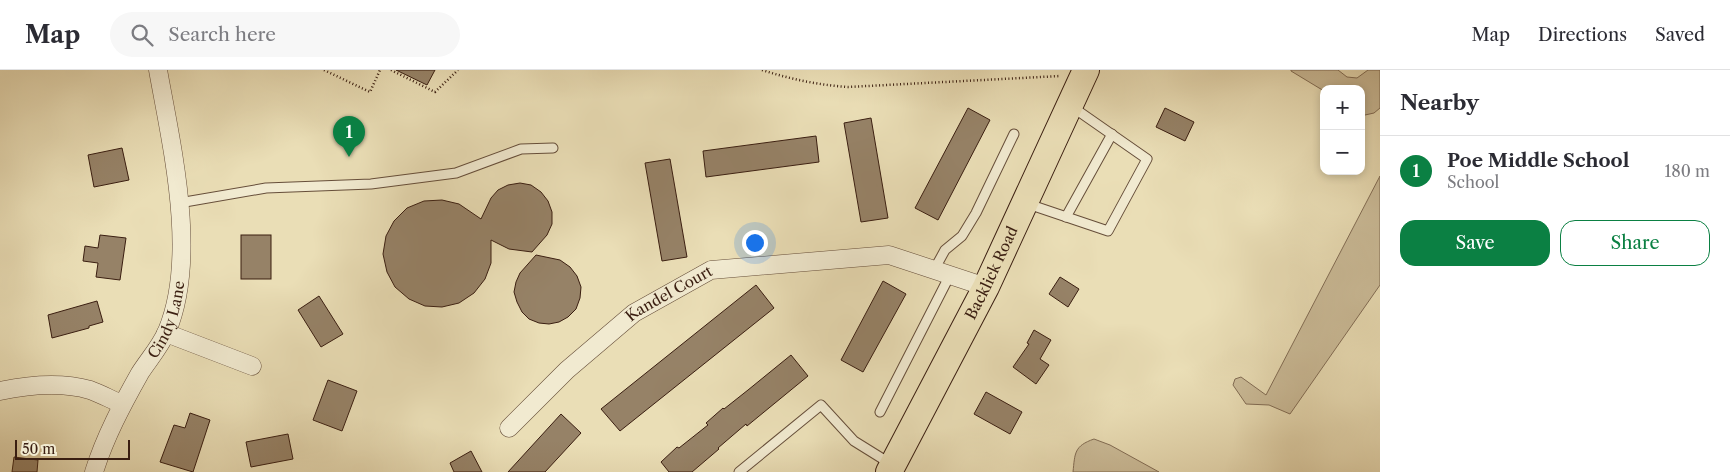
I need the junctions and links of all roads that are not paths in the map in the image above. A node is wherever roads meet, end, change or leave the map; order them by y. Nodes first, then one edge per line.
1 (158, 70) edge
2 (1084, 75) edge
3 (1070, 105) junction
4 (1014, 134) dead end
5 (1112, 134) junction
6 (553, 148) dead end
7 (179, 203) junction
8 (1025, 203) junction
9 (1066, 217) junction
10 (942, 273) junction
11 (986, 287) junction
12 (166, 333) junction
13 (252, 366) dead end
14 (0, 391) edge
15 (122, 404) junction
16 (880, 412) dead end
17 (509, 428) dead end
18 (891, 469) edge
19 (94, 472) edge
20 (739, 472) edge

1 - 7 street, Cindy Lane
2 - 3 main road, Backlick Road
3 - 5 lane
3 - 8 main road, Backlick Road
4 - 10 lane
5 - 9 lane
5 - 9 lane
6 - 7 lane
7 - 12 street, Cindy Lane
8 - 9 lane
8 - 11 main road, Backlick Road
10 - 11 street, Kandel Court
10 - 16 lane
10 - 17 street, Kandel Court
11 - 18 main road, Backlick Road
12 - 13 street
12 - 15 street, Cindy Lane
14 - 15 street
15 - 19 street, Cindy Lane
18 - 20 lane

